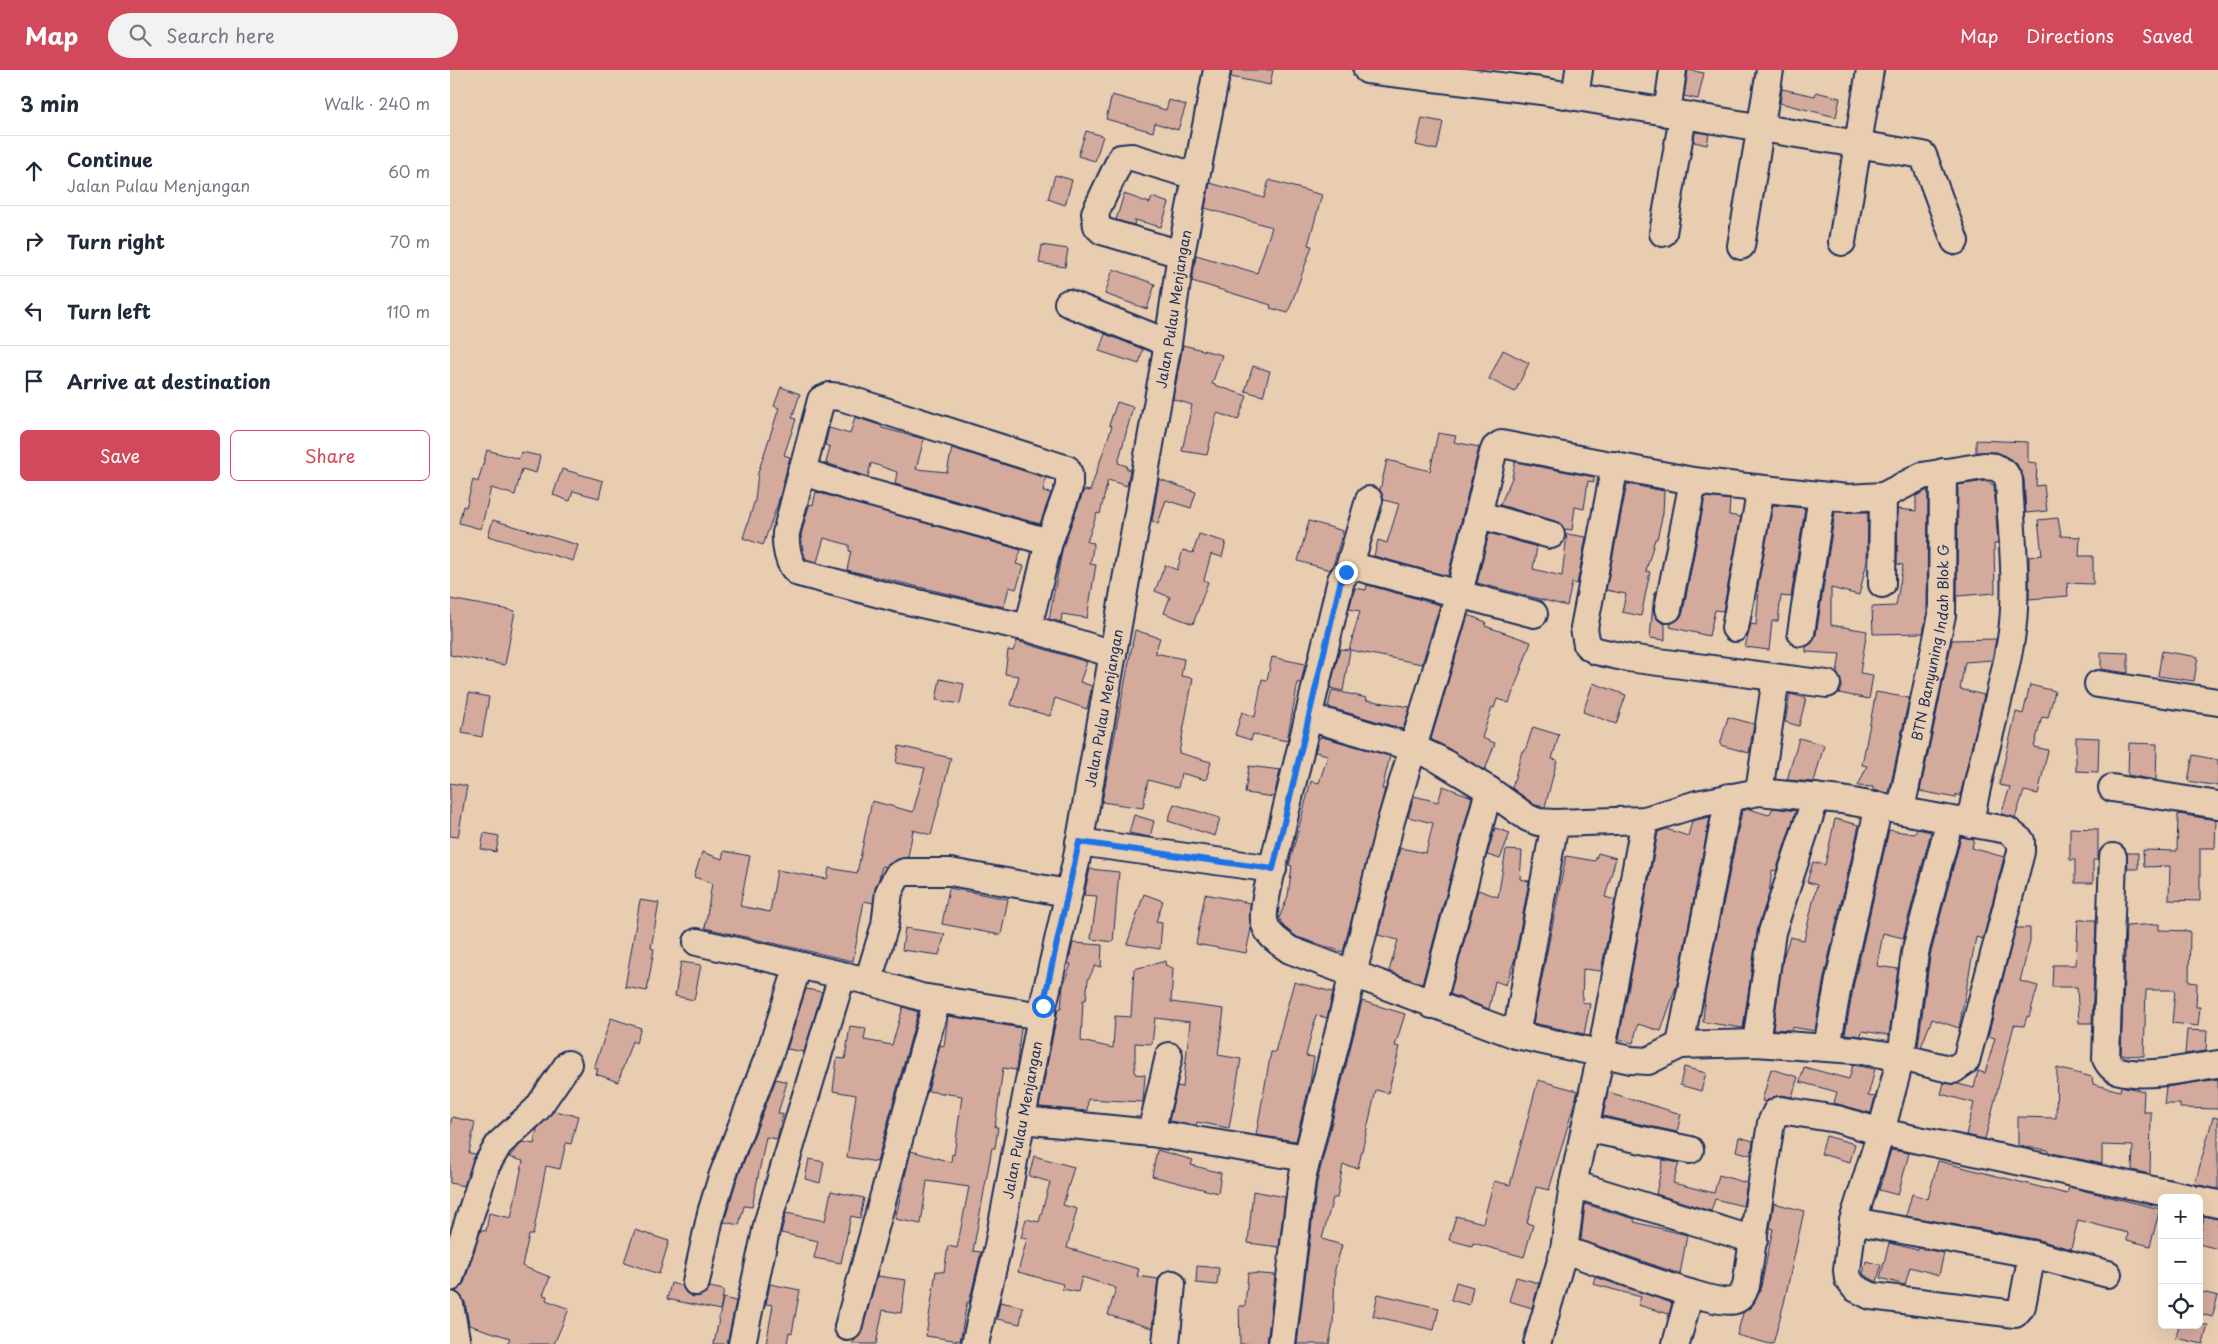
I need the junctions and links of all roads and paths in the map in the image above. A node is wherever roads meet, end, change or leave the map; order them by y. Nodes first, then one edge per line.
1 (1217, 70) edge
2 (1367, 70) edge
3 (1579, 70) edge
4 (1673, 70) edge
5 (1770, 70) edge
6 (1870, 70) edge
7 (1574, 97) junction
8 (1675, 115) junction
9 (1760, 129) junction
10 (1858, 145) junction
11 (1195, 176) junction
12 (1663, 233) dead end
13 (1955, 241) dead end
14 (1842, 242) dead end
15 (1741, 246) dead end
16 (1181, 254) junction
17 (1068, 303) dead end
18 (1168, 343) junction
19 (1614, 465) junction
20 (801, 471) junction
21 (1943, 472) junction
22 (1693, 481) junction
23 (1761, 489) junction
24 (1822, 496) junction
25 (1882, 496) junction
26 (1369, 500) dead end
27 (1480, 515) junction
28 (1551, 535) dead end
29 (1048, 542) junction
30 (1349, 568) junction
31 (1882, 584) dead end
32 (1459, 594) junction
33 (1668, 609) dead end
34 (1534, 614) dead end
35 (1028, 628) junction
36 (1735, 628) dead end
37 (1802, 633) dead end
38 (1113, 654) junction
39 (1776, 678) junction
40 (1827, 684) dead end
41 (2098, 684) dead end
42 (2218, 702) edge
43 (1308, 717) junction
44 (1414, 748) junction
45 (2112, 788) dead end
46 (1488, 790) junction
47 (1759, 792) junction
48 (1728, 797) junction
49 (1816, 797) junction
50 (2218, 805) edge
51 (1890, 808) junction
52 (1645, 820) junction
53 (1960, 822) junction
54 (1555, 823) junction
55 (1079, 842) junction
56 (2113, 857) dead end
57 (1273, 869) junction
58 (1067, 893) junction
59 (697, 942) dead end
60 (798, 966) junction
61 (1352, 974) junction
62 (842, 976) junction
63 (868, 981) junction
64 (937, 1000) junction
65 (1432, 1005) junction
66 (1042, 1016) junction
67 (1516, 1035) junction
68 (1756, 1043) junction
69 (1680, 1045) junction
70 (1827, 1047) junction
71 (1602, 1054) junction
72 (1170, 1056) dead end
73 (1901, 1057) junction
74 (568, 1064) dead end
75 (2218, 1064) edge
76 (1022, 1120) junction
77 (1584, 1128) junction
78 (1881, 1132) junction
79 (1151, 1133) junction
80 (1690, 1150) dead end
81 (1307, 1158) junction
82 (1573, 1184) junction
83 (2171, 1194) edge
84 (2203, 1201) edge
85 (2218, 1204) edge
86 (1853, 1221) junction
87 (1754, 1240) junction
88 (1564, 1250) junction
89 (2032, 1254) junction
90 (2108, 1274) dead end
91 (450, 1278) edge
92 (696, 1282) dead end
93 (1172, 1284) dead end
94 (1690, 1293) junction
95 (450, 1305) edge
96 (848, 1326) dead end
97 (457, 1344) edge
98 (742, 1344) edge
99 (975, 1344) edge
100 (1166, 1344) edge
101 (1282, 1344) edge
102 (1537, 1344) edge
103 (1676, 1344) edge

1 - 11 street, Jalan Pulau Menjangan
2 - 7 street
3 - 7 street
4 - 8 street
5 - 9 street
6 - 10 street
7 - 8 street
8 - 9 street
8 - 12 street
9 - 10 street
9 - 15 street
10 - 13 street
10 - 14 street
11 - 16 street, Jalan Pulau Menjangan
11 - 16 street
16 - 18 street, Jalan Pulau Menjangan
17 - 18 street
18 - 38 street, Jalan Pulau Menjangan
19 - 22 street
19 - 27 street
19 - 39 street
20 - 29 street
20 - 29 street
20 - 35 street
21 - 25 street
21 - 51 street, BTN Banyuning Indah Blok G
21 - 53 street
22 - 23 street
22 - 33 street
23 - 24 street
23 - 36 street
24 - 25 street
24 - 37 street
25 - 31 street
26 - 30 street
27 - 28 street
27 - 32 street
29 - 35 street
30 - 32 street
30 - 43 street
32 - 34 street
32 - 44 street
35 - 38 street
38 - 55 street, Jalan Pulau Menjangan
39 - 40 street
39 - 47 street
41 - 42 street
43 - 44 street
43 - 57 street
44 - 46 street
44 - 61 street
45 - 50 street
46 - 54 street
46 - 65 street
47 - 48 street
47 - 49 street
48 - 52 street
48 - 69 street
49 - 51 street
49 - 68 street
51 - 53 street
51 - 70 street, BTN Banyuning Indah Blok G
52 - 54 street
52 - 71 street
53 - 73 street
53 - 73 street
54 - 67 street
55 - 57 street
55 - 58 street, Jalan Pulau Menjangan
56 - 75 street
57 - 61 street
58 - 63 street
58 - 66 street, Jalan Pulau Menjangan
59 - 60 street
60 - 62 street
60 - 92 street
61 - 65 street
61 - 81 street
62 - 63 street
62 - 98 street
63 - 64 street
64 - 66 street
64 - 96 street
65 - 67 street
66 - 76 street, Jalan Pulau Menjangan
67 - 71 street
68 - 69 street
68 - 70 street
69 - 71 street
70 - 73 street
71 - 77 street
72 - 79 street
73 - 78 street
74 - 91 street
76 - 79 street
76 - 99 street, Jalan Pulau Menjangan
77 - 80 street
77 - 82 street
78 - 83 street
78 - 86 street
78 - 87 street
79 - 81 street
81 - 101 street
82 - 87 street
82 - 88 street
84 - 85 street
86 - 89 street
86 - 89 street
87 - 94 street
88 - 94 street
88 - 102 street
89 - 90 street
93 - 100 street
94 - 103 street
95 - 97 street

